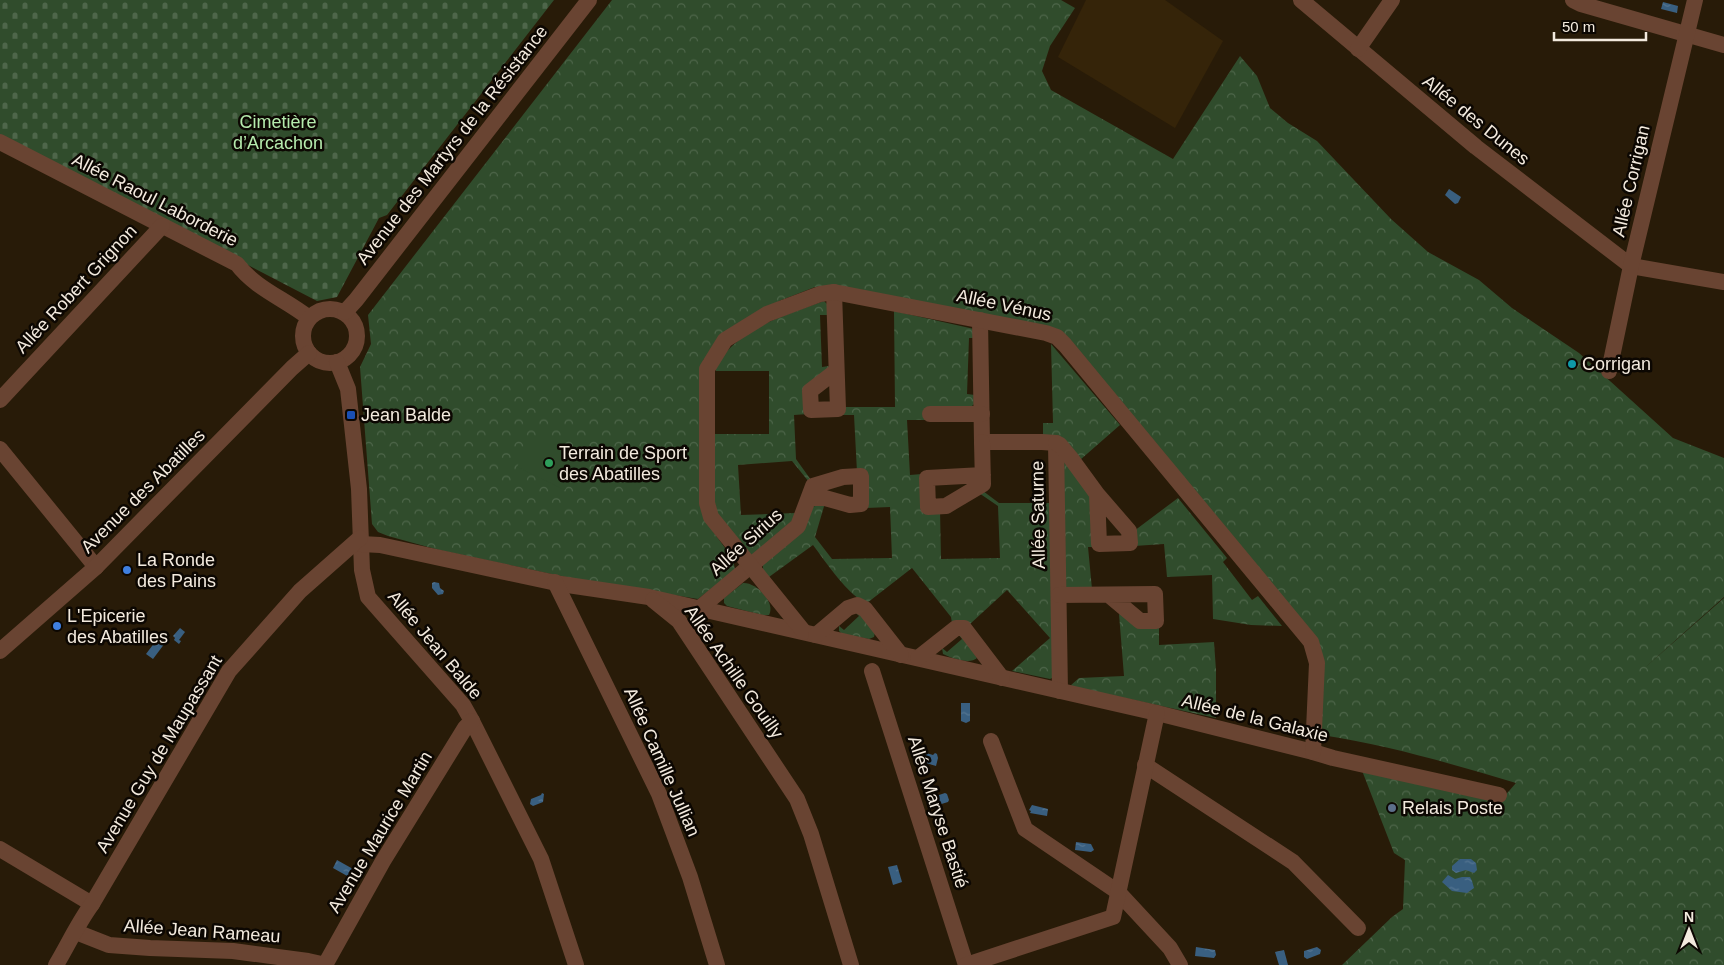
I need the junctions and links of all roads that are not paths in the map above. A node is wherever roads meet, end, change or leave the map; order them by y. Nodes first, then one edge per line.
1 (589, 0) edge
2 (1300, 0) edge
3 (1392, 0) edge
4 (1573, 0) edge
5 (1695, 0) edge
6 (1686, 34) junction
7 (1724, 45) edge
8 (1358, 49) junction
9 (0, 142) edge
10 (162, 226) junction
11 (1631, 266) junction
12 (1724, 282) edge
13 (834, 292) junction
14 (344, 312) junction
15 (309, 318) junction
16 (980, 320) junction
17 (309, 353) junction
18 (337, 362) junction
19 (1609, 371) dead end
20 (836, 372) dead end
21 (0, 400) edge
22 (930, 414) dead end
23 (982, 414) junction
24 (982, 442) junction
25 (1056, 443) junction
26 (0, 449) edge
27 (983, 475) dead end
28 (1097, 494) dead end
29 (809, 498) dead end
30 (361, 541) junction
31 (96, 567) junction
32 (750, 567) junction
33 (555, 582) junction
34 (1059, 594) junction
35 (1109, 595) dead end
36 (649, 597) junction
37 (700, 608) junction
38 (810, 634) junction
39 (0, 651) edge
40 (900, 654) junction
41 (918, 658) junction
42 (872, 671) dead end
43 (1002, 678) junction
44 (1060, 691) junction
45 (1157, 713) junction
46 (472, 721) junction
47 (991, 742) dead end
48 (1313, 752) junction
49 (1145, 765) junction
50 (1499, 794) dead end
51 (0, 849) edge
52 (1118, 892) junction
53 (92, 904) junction
54 (1358, 928) dead end
55 (76, 932) junction
56 (56, 965) edge
57 (325, 965) edge
58 (576, 965) edge
59 (717, 965) edge
60 (851, 965) edge
61 (966, 965) edge
62 (1180, 965) edge

1 - 14 street, Avenue des Martyrs de la Résistance
2 - 8 street, Allée des Dunes
3 - 8 street
4 - 6 street
5 - 6 street, Allée Corrigan
6 - 7 street
6 - 11 street, Allée Corrigan
8 - 11 street, Allée des Dunes
9 - 10 street, Allée Raoul Laborderie
10 - 15 street, Allée Raoul Laborderie
10 - 21 street, Allée Robert Grignon
11 - 12 street
11 - 19 street, Allée Corrigan
13 - 16 street, Allée Vénus
13 - 20 street
13 - 32 street, Allée Vénus
14 - 15 street
14 - 18 street
15 - 17 street
16 - 23 street
16 - 48 street, Allée Vénus
17 - 18 street
17 - 31 street, Avenue des Abatilles
18 - 30 street, Allée Jean Balde
22 - 23 street
23 - 24 street
24 - 25 street, Allée Saturne
24 - 27 street
25 - 28 street
25 - 34 street, Allée Saturne
26 - 31 street
29 - 32 street, Allée Sirius
30 - 33 street
30 - 46 street, Allée Jean Balde
30 - 53 street, Avenue Guy de Maupassant
31 - 39 street, Avenue des Abatilles
32 - 37 street, Allée Sirius
32 - 38 street
33 - 36 street
33 - 59 street, Allée Camille Jullian
34 - 35 street
34 - 44 street, Allée Saturne
36 - 37 street, Allée de la Galaxie
36 - 60 street, Allée Achille Gouilly
37 - 38 street, Allée de la Galaxie
38 - 40 street, Allée de la Galaxie
38 - 40 street
40 - 41 street, Allée de la Galaxie
41 - 43 street, Allée de la Galaxie
41 - 43 street
42 - 61 street, Allée Maryse Bastié
43 - 44 street, Allée de la Galaxie
44 - 45 street, Allée de la Galaxie
45 - 48 street, Allée de la Galaxie
45 - 49 street
46 - 57 street, Avenue Maurice Martin
46 - 58 street, Allée Jean Balde
47 - 52 street
48 - 50 street, Allée de la Galaxie
49 - 52 street
49 - 54 street
51 - 53 street
52 - 61 street
52 - 62 street
53 - 55 street, Avenue Guy de Maupassant
55 - 56 street, Avenue Guy de Maupassant
55 - 57 street, Allée Jean Rameau

